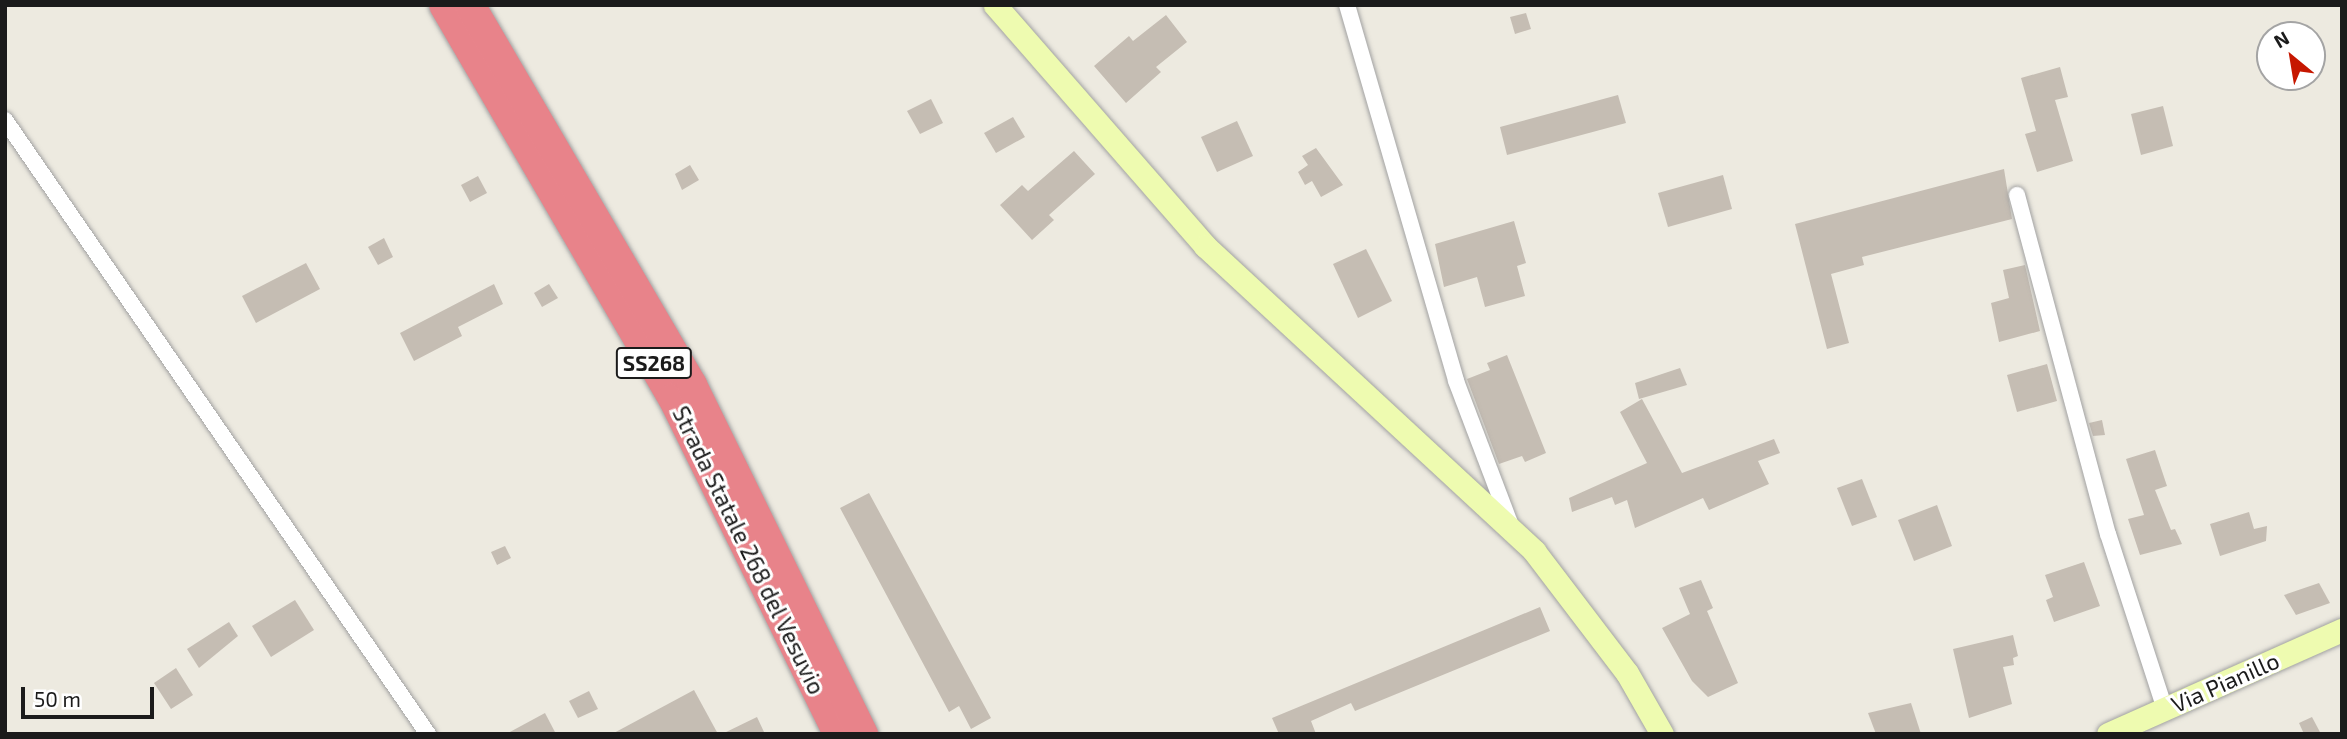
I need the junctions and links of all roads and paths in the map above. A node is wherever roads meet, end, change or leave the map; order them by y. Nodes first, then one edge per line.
1 (443, 5) edge
2 (470, 5) edge
3 (995, 5) edge
4 (1347, 5) edge
5 (5, 120) edge
6 (2017, 195) dead end
7 (1513, 531) junction
8 (2342, 630) edge
9 (2165, 709) junction
10 (428, 734) edge
11 (838, 734) edge
12 (863, 734) edge
13 (1662, 734) edge
14 (2108, 734) edge

1 - 11 highway, Strada Statale 268 del Vesuvio / SS268
2 - 12 highway, Strada Statale 268 del Vesuvio / SS268
3 - 7 street
4 - 7 street
5 - 10 street
6 - 9 street
7 - 13 street
8 - 9 street, Via Pianillo
9 - 14 street, Via Pianillo

